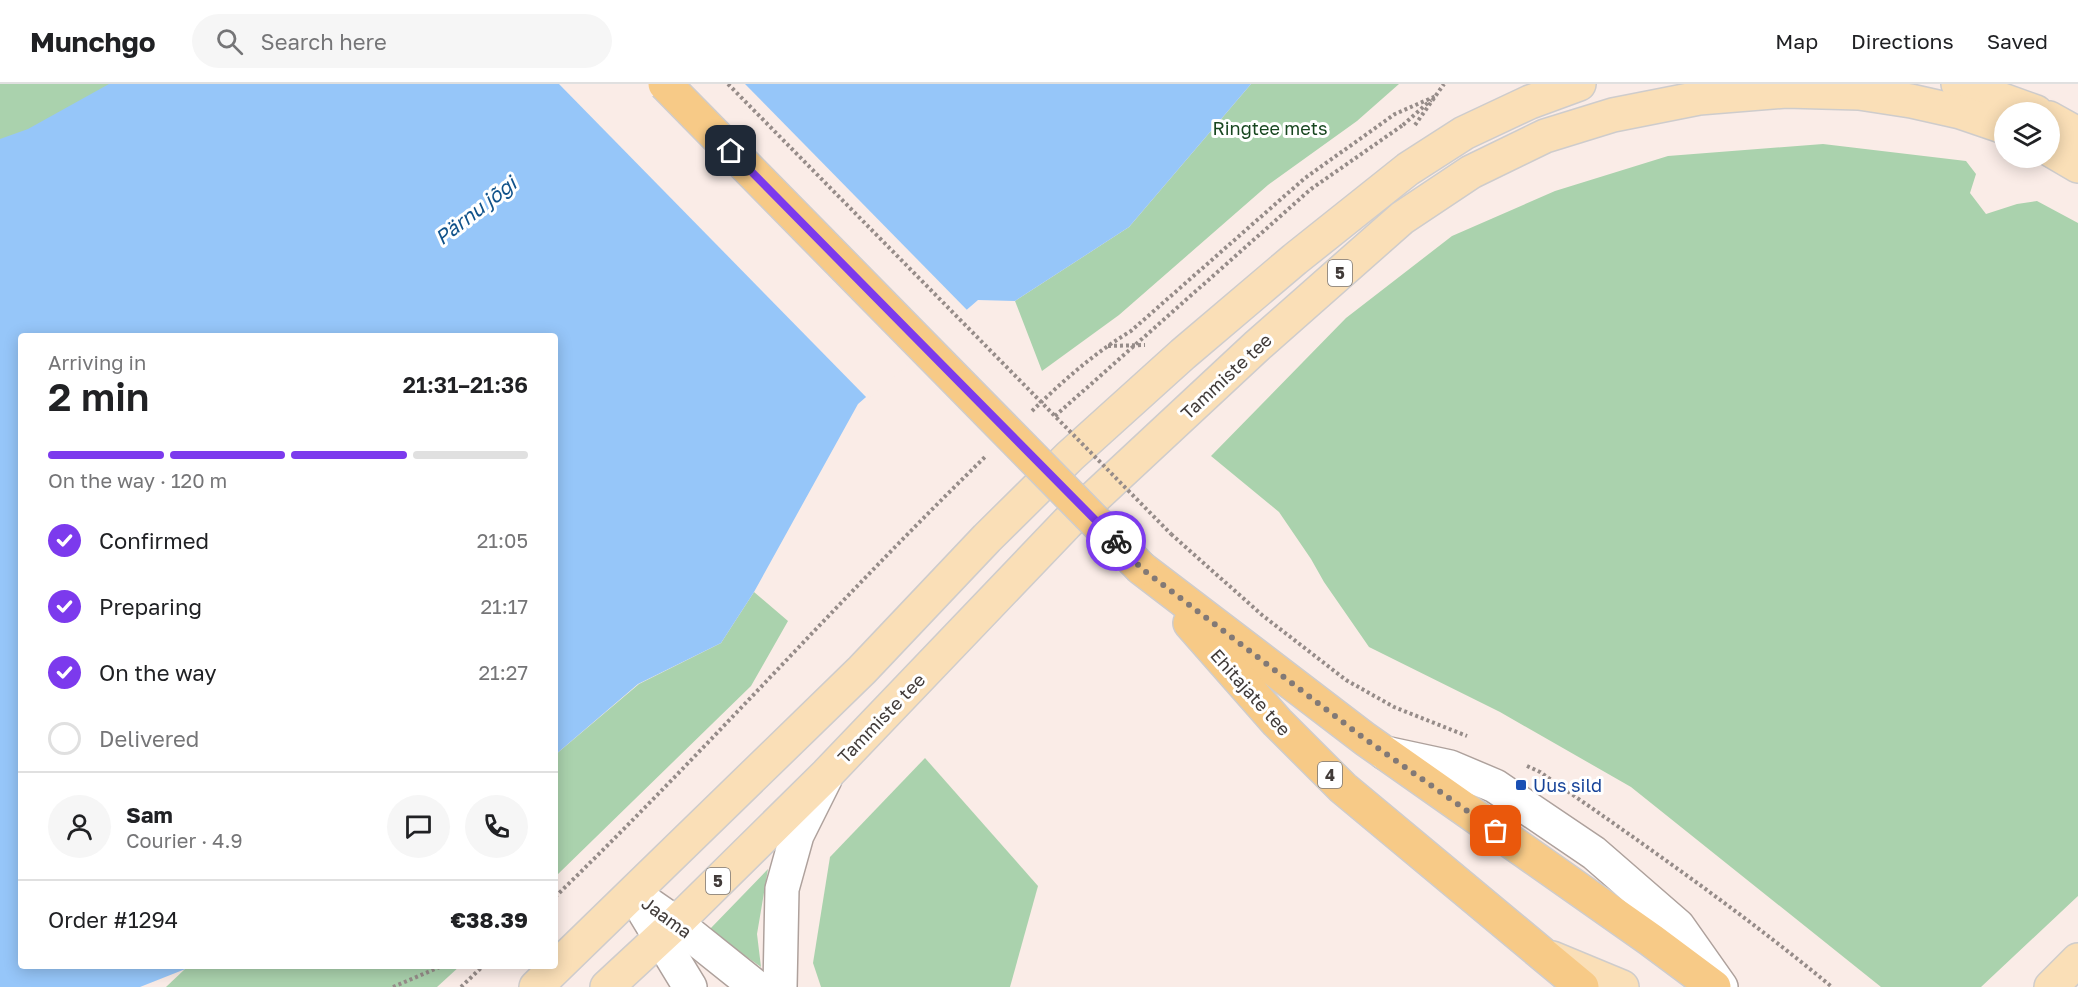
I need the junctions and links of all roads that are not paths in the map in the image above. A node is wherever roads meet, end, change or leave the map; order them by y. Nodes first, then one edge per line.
1 (665, 84) edge
2 (1579, 84) edge
3 (1958, 84) edge
4 (2008, 102) edge
5 (1994, 124) edge
6 (2060, 124) edge
7 (2078, 134) edge
8 (2060, 155) edge
9 (2078, 166) edge
10 (1141, 568) junction
11 (1385, 753) junction
12 (827, 774) junction
13 (634, 894) junction
14 (668, 931) junction
15 (1544, 954) junction
16 (2078, 960) edge
17 (558, 966) edge
18 (555, 969) edge
19 (536, 987) edge
20 (608, 987) edge
21 (690, 987) edge
22 (756, 987) edge
23 (780, 987) edge
24 (1582, 987) edge
25 (1622, 987) edge
26 (1714, 987) edge
27 (1721, 987) edge
28 (2051, 987) edge

1 - 10 highway, 4, bridge
2 - 13 main road, 5
3 - 4 main road
5 - 12 main road, Tammiste tee / 5
6 - 7 main road
8 - 9 main road
10 - 11 highway, Ehitajate tee / 4
10 - 15 highway, Ehitajate tee / 4
11 - 26 highway, Ehitajate tee / 4
11 - 27 street
12 - 14 main road, Tammiste tee / 5
12 - 23 street
13 - 14 street, Jaama
13 - 17 main road, 5
14 - 20 main road, Tammiste tee / 5
14 - 21 street, Jaama
14 - 22 street, Jaama
15 - 24 highway, Ehitajate tee / 4
15 - 25 main road
16 - 28 main road
18 - 19 main road, 5

